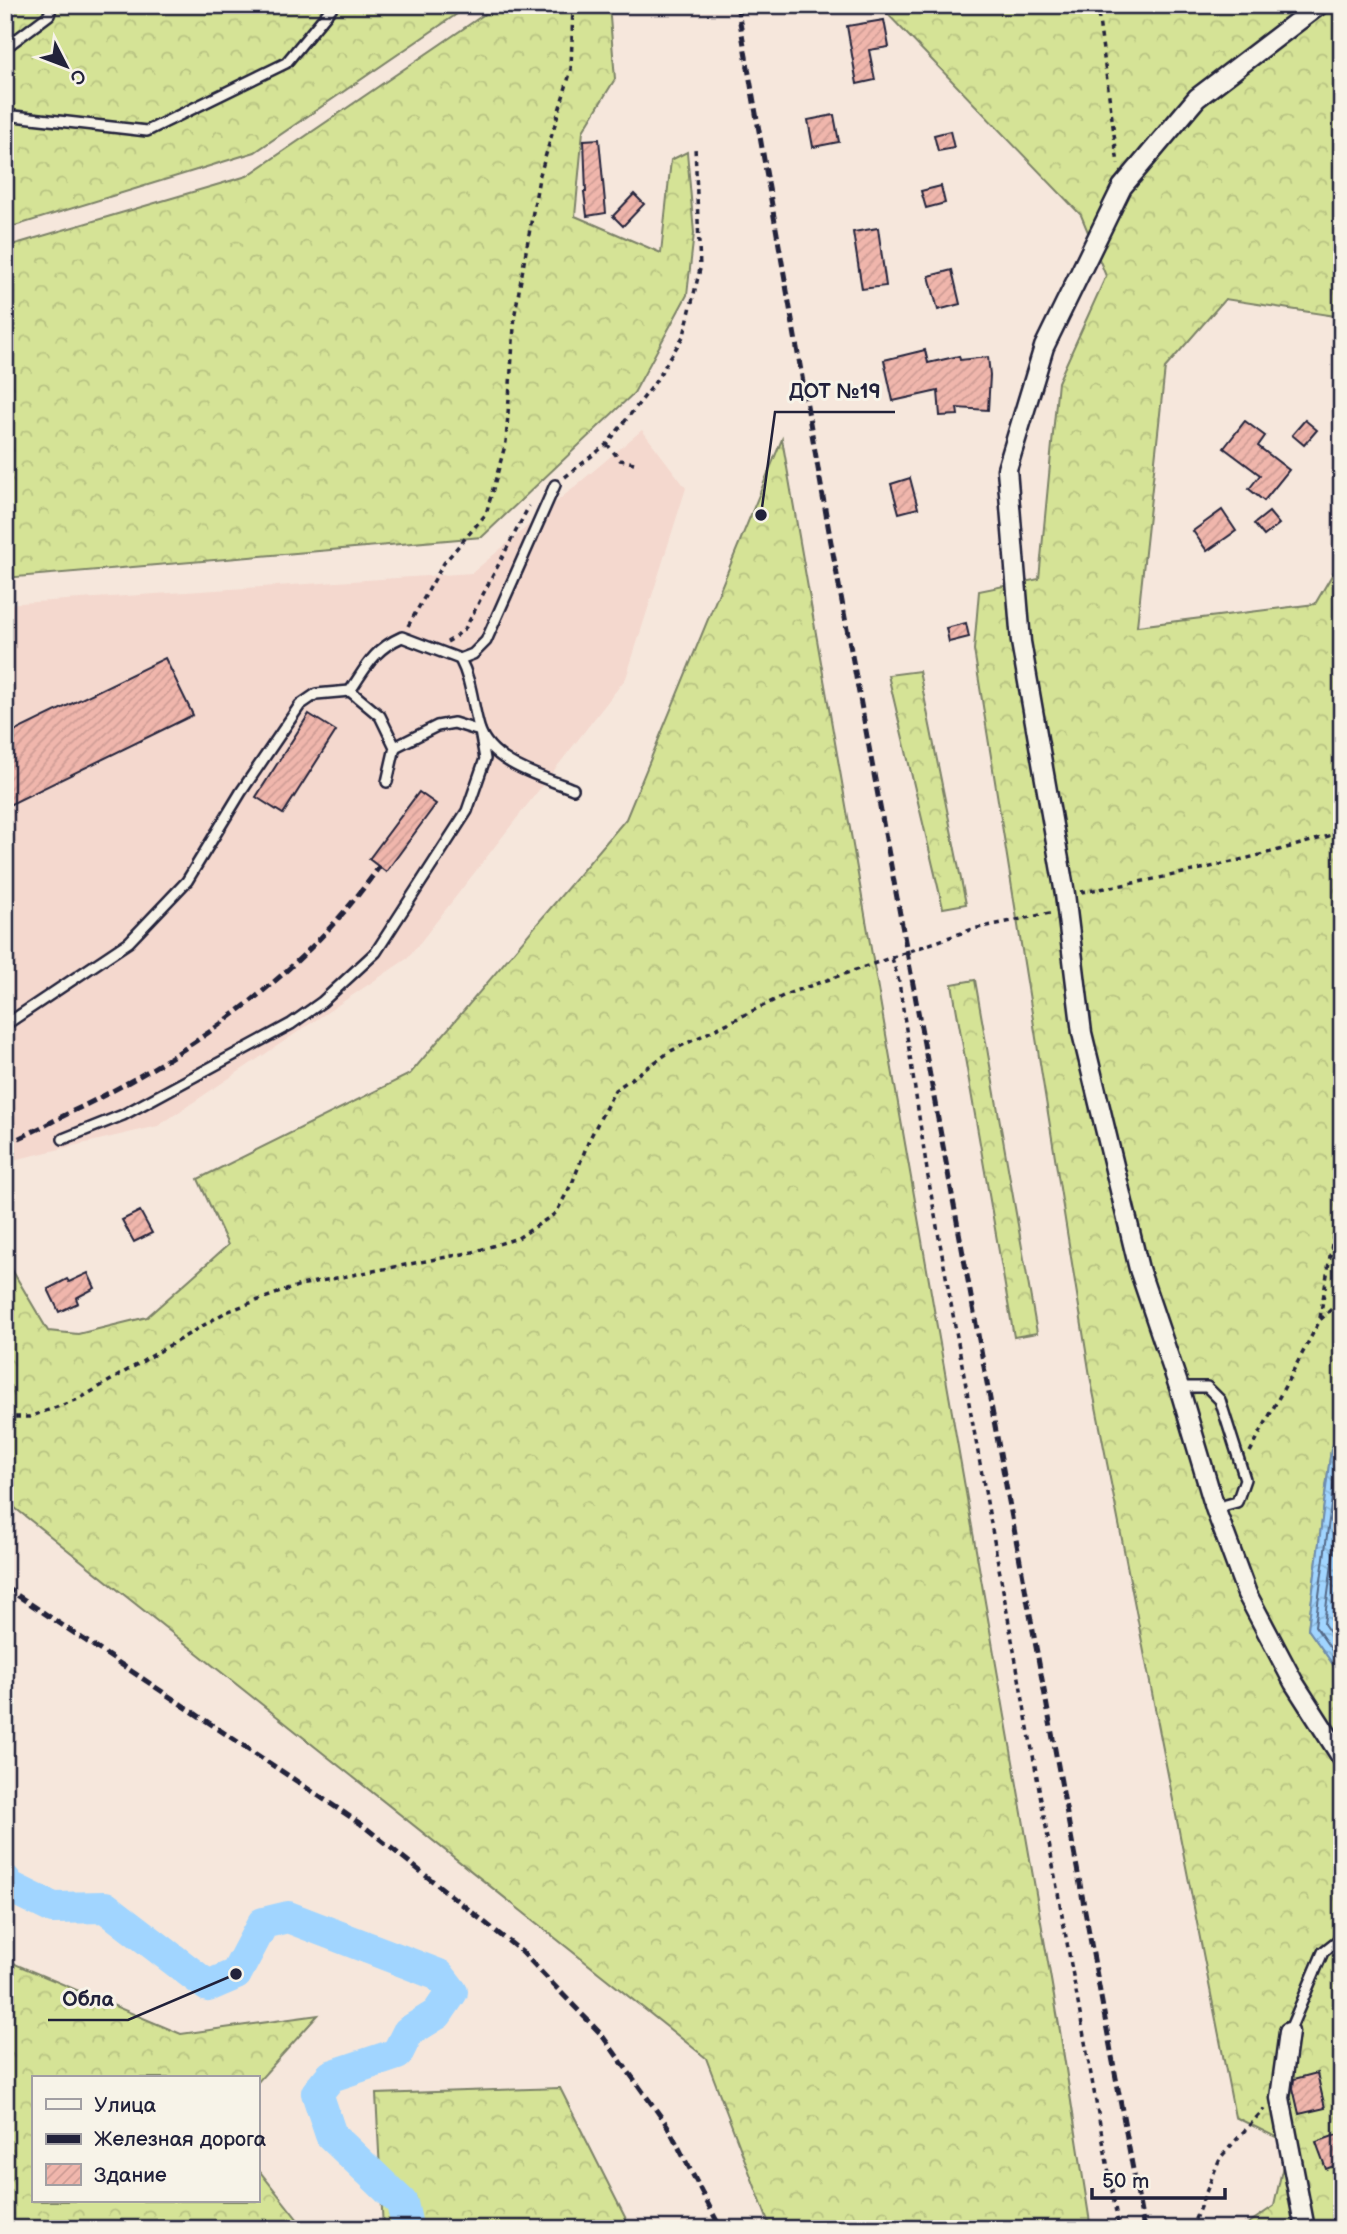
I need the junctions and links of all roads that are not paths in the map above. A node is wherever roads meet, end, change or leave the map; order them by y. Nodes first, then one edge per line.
1 (52, 5) edge
2 (334, 5) edge
3 (1319, 5) edge
4 (5, 48) edge
5 (5, 115) edge
6 (555, 485) road end
7 (460, 659) junction
8 (350, 691) junction
9 (480, 731) junction
10 (395, 747) junction
11 (387, 782) dead end
12 (573, 789) dead end
13 (5, 1025) edge
14 (63, 1139) dead end
15 (1179, 1387) junction
16 (1215, 1508) junction
17 (1342, 1758) edge
18 (1342, 1937) edge
19 (1289, 2032) joint
20 (1305, 2229) edge

1 - 4 lane
2 - 5 lane
3 - 15 street
6 - 7 lane
7 - 8 lane
7 - 9 lane
8 - 10 lane
8 - 13 lane
9 - 10 lane
9 - 12 lane
9 - 14 lane
10 - 11 lane
15 - 16 street
15 - 16 lane
16 - 17 street
18 - 19 lane
19 - 20 street

